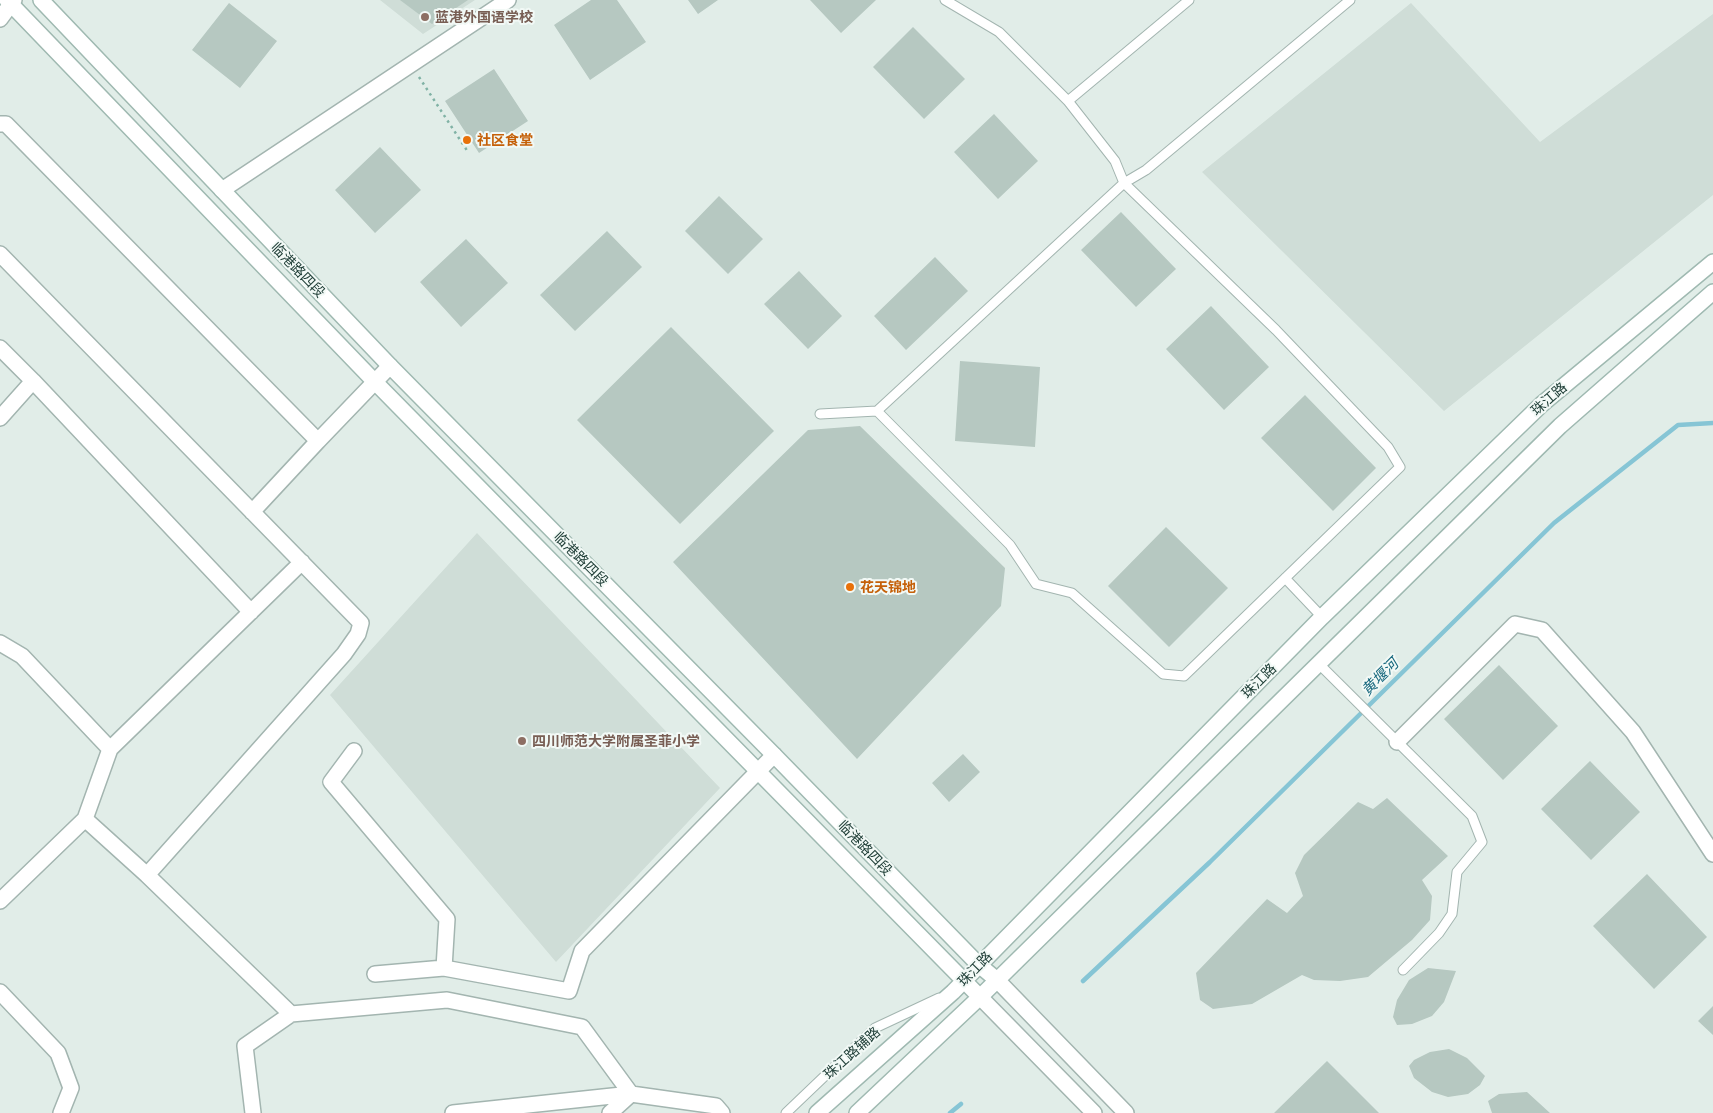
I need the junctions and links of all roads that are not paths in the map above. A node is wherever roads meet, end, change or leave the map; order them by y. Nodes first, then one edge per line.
1 (41, 0) edge
2 (508, 0) edge
3 (945, 0) edge
4 (1189, 0) edge
5 (1350, 0) edge
6 (11, 1) edge
7 (0, 19) edge
8 (1068, 102) junction
9 (0, 124) edge
10 (1124, 183) junction
11 (222, 190) junction
12 (0, 254) edge
13 (1713, 262) edge
14 (1713, 292) edge
15 (0, 348) edge
16 (390, 366) junction
17 (33, 381) junction
18 (375, 382) junction
19 (877, 411) junction
20 (820, 414) dead end
21 (0, 418) edge
22 (318, 441) junction
23 (252, 512) junction
24 (302, 562) junction
25 (1285, 578) junction
26 (251, 612) junction
27 (1322, 617) junction
28 (0, 643) edge
29 (1319, 664) junction
30 (1397, 742) junction
31 (110, 749) junction
32 (354, 752) dead end
33 (774, 755) junction
34 (759, 771) junction
35 (86, 819) junction
36 (1713, 854) edge
37 (147, 875) junction
38 (0, 900) edge
39 (979, 965) junction
40 (444, 968) junction
41 (1403, 970) dead end
42 (375, 974) dead end
43 (964, 980) junction
44 (997, 980) junction
45 (0, 992) edge
46 (953, 992) junction
47 (980, 996) junction
48 (291, 1014) junction
49 (631, 1094) junction
50 (65, 1111) edge
51 (253, 1113) edge
52 (453, 1113) edge
53 (610, 1113) edge
54 (722, 1113) edge
55 (786, 1113) edge
56 (818, 1113) edge
57 (856, 1113) edge
58 (1094, 1113) edge
59 (1126, 1113) edge

1 - 11 street, 临港路四段
2 - 11 street
3 - 8 lane
4 - 8 lane
5 - 10 lane
6 - 7 street
6 - 18 street, 临港路四段
8 - 10 lane
9 - 22 street
10 - 19 lane
10 - 25 lane
11 - 16 street, 临港路四段
12 - 23 street
13 - 27 street, 珠江路
14 - 29 street, 珠江路
15 - 17 street
16 - 18 street
16 - 33 street, 临港路四段
17 - 21 street
17 - 26 street
18 - 22 street
18 - 34 street, 临港路四段
19 - 20 lane
19 - 25 lane
22 - 23 street
23 - 24 street
24 - 26 street
24 - 37 street
25 - 27 lane
26 - 31 street
27 - 39 street, 珠江路
28 - 31 street
29 - 30 lane
29 - 44 street, 珠江路
30 - 36 street
30 - 41 lane
31 - 35 street
32 - 40 street
33 - 34 street
33 - 39 street, 临港路四段
34 - 40 street
34 - 43 street, 临港路四段
35 - 37 street
35 - 38 street
37 - 48 street
39 - 43 street, 珠江路
39 - 44 street, 临港路四段
40 - 42 street
43 - 46 street, 珠江路
43 - 47 street, 临港路四段
44 - 47 street, 珠江路
44 - 59 street, 临港路四段
45 - 50 street
46 - 55 lane, 珠江路辅路
46 - 56 street, 珠江路
47 - 57 street, 珠江路
47 - 58 street, 临港路四段
48 - 49 street
48 - 51 street
49 - 52 street
49 - 53 street
49 - 54 street

